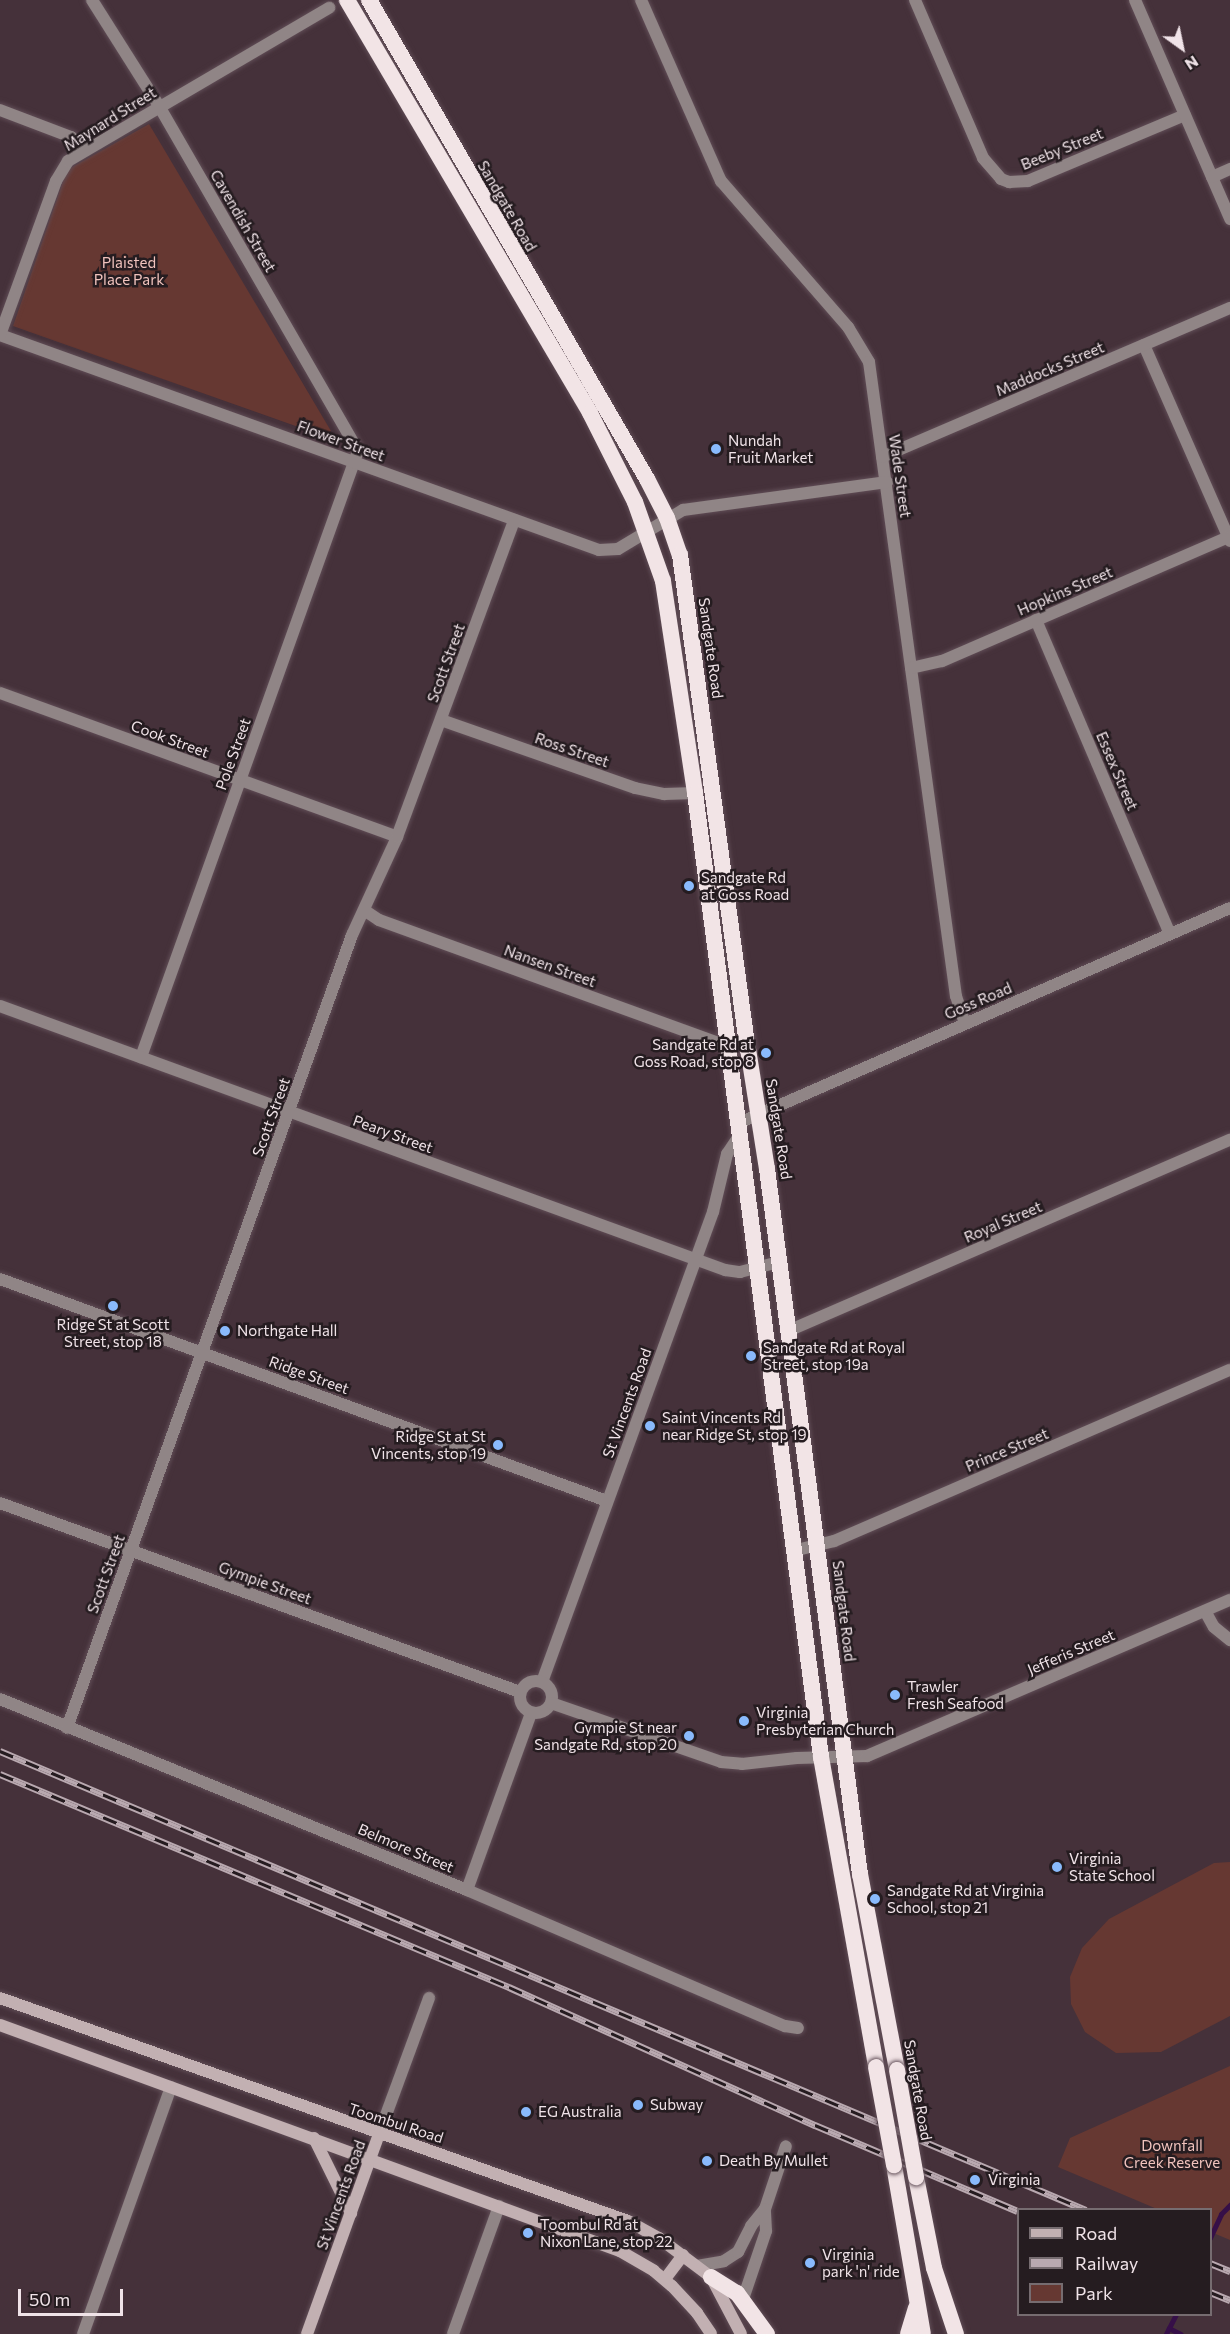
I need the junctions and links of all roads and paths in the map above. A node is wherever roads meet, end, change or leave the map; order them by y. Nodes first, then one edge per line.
1 (92, 0) edge
2 (348, 0) edge
3 (369, 0) edge
4 (641, 0) edge
5 (915, 0) edge
6 (1135, 0) edge
7 (329, 8) dead end
8 (159, 106) junction
9 (0, 110) edge
10 (1185, 115) junction
11 (86, 149) junction
12 (1230, 169) edge
13 (1212, 177) junction
14 (1230, 219) edge
15 (1230, 308) edge
16 (0, 335) edge
17 (1144, 345) junction
18 (882, 457) junction
19 (354, 462) junction
20 (886, 482) junction
21 (667, 518) junction
22 (514, 520) junction
23 (647, 531) junction
24 (1229, 539) edge
25 (1036, 620) junction
26 (911, 668) junction
27 (0, 693) edge
28 (441, 720) junction
29 (240, 779) junction
30 (695, 793) junction
31 (397, 837) junction
32 (1230, 908) edge
33 (364, 910) junction
34 (1170, 934) junction
35 (0, 1006) edge
36 (965, 1023) junction
37 (728, 1046) junction
38 (141, 1057) junction
39 (288, 1113) junction
40 (758, 1113) junction
41 (739, 1129) junction
42 (1230, 1140) edge
43 (695, 1260) junction
44 (779, 1262) junction
45 (758, 1269) junction
46 (0, 1280) edge
47 (788, 1331) junction
48 (202, 1352) junction
49 (1230, 1370) edge
50 (607, 1501) junction
51 (0, 1503) edge
52 (817, 1546) junction
53 (131, 1550) junction
54 (793, 1551) junction
55 (1230, 1600) edge
56 (1206, 1611) junction
57 (1230, 1640) edge
58 (542, 1682) junction
59 (520, 1692) junction
60 (0, 1699) edge
61 (551, 1703) junction
62 (531, 1713) junction
63 (67, 1728) junction
64 (820, 1757) junction
65 (845, 1758) junction
66 (467, 1890) junction
67 (0, 1998) edge
68 (429, 1998) dead end
69 (0, 2025) edge
70 (798, 2028) dead end
71 (171, 2087) junction
72 (379, 2134) junction
73 (314, 2138) junction
74 (786, 2146) dead end
75 (370, 2159) junction
76 (499, 2206) junction
77 (765, 2209) junction
78 (351, 2213) junction
79 (683, 2255) junction
80 (697, 2266) junction
81 (711, 2277) junction
82 (665, 2279) junction
83 (743, 2299) junction
84 (917, 2304) junction
85 (953, 2331) edge
86 (83, 2334) edge
87 (307, 2334) edge
88 (453, 2334) edge
89 (711, 2334) edge
90 (741, 2334) edge
91 (767, 2334) edge
92 (908, 2334) edge
93 (923, 2334) edge

1 - 8 street, Cavendish Street
2 - 23 highway
3 - 21 highway, Sandgate Road
4 - 18 street, Wade Street
5 - 10 street, Beeby Street
6 - 10 street
7 - 8 street, Maynard Street
8 - 11 street, Maynard Street
8 - 19 street, Cavendish Street
9 - 11 street
10 - 13 street
11 - 16 street, Maynard Street
12 - 13 street
13 - 14 street
15 - 17 street, Maddocks Street
16 - 19 street, Flower Street
17 - 18 street, Maddocks Street
17 - 24 street
18 - 20 street, Wade Street
19 - 22 street, Flower Street
19 - 29 street, Pole Street
20 - 21 street
20 - 26 street, Wade Street
21 - 23 street, Flower Street
21 - 40 highway, Sandgate Road
22 - 23 street, Flower Street
22 - 28 street, Scott Street
23 - 30 highway
24 - 25 street, Hopkins Street
25 - 26 street, Hopkins Street
25 - 34 street, Essex Street
26 - 36 street, Wade Street
27 - 29 street, Cook Street
28 - 30 street, Ross Street
28 - 31 street, Scott Street
29 - 31 street, Cook Street
29 - 38 street, Pole Street
30 - 37 highway
31 - 33 street, Scott Street
32 - 34 street, Goss Road
33 - 37 street, Nansen Street
33 - 39 street, Scott Street
34 - 36 street, Goss Road
35 - 38 street, Peary Street
36 - 40 street, Goss Road
37 - 41 highway
38 - 39 street, Peary Street
39 - 43 street, Peary Street
39 - 48 street, Scott Street
40 - 41 street, Goss Road
40 - 44 highway, Sandgate Road
41 - 43 street, St Vincents Road
41 - 45 highway
42 - 47 street, Royal Street
43 - 45 street, Peary Street
43 - 50 street, St Vincents Road
44 - 45 street, Peary Street
44 - 47 highway, Sandgate Road
45 - 54 highway
46 - 48 street, Ridge Street
47 - 52 highway, Sandgate Road
48 - 50 street, Ridge Street
48 - 53 street, Scott Street
49 - 52 street, Prince Street
50 - 58 street, St Vincents Road
51 - 53 street, Gympie Street
52 - 54 street, Prince Street
52 - 65 highway, Sandgate Road
53 - 59 street, Gympie Street
53 - 63 street, Scott Street
54 - 64 highway
55 - 56 street, Jefferis Street
56 - 57 street
56 - 65 street, Jefferis Street
58 - 59 street
58 - 61 street
59 - 62 street
60 - 63 street, Belmore Street
61 - 62 street
61 - 64 street
62 - 66 street
63 - 66 street, Belmore Street
64 - 65 street, Jefferis Street
64 - 84 highway, bridge
65 - 85 highway, Sandgate Road, bridge
66 - 70 street, Belmore Street
67 - 72 main road, Toombul Road
68 - 72 street, St Vincents Road
69 - 71 main road
71 - 73 main road
71 - 86 street
72 - 75 main road, St Vincents Road
72 - 79 main road, Toombul Road
73 - 75 main road
73 - 78 main road
74 - 77 street
75 - 76 main road
75 - 78 main road, St Vincents Road
76 - 82 main road
76 - 88 street
77 - 80 street
77 - 83 street
78 - 87 main road, St Vincents Road
79 - 80 main road, Toombul Road
79 - 82 main road
80 - 81 main road, Toombul Road
81 - 83 highway
81 - 90 main road, Toombul Road
82 - 89 main road
83 - 91 highway
84 - 92 highway
84 - 93 highway

